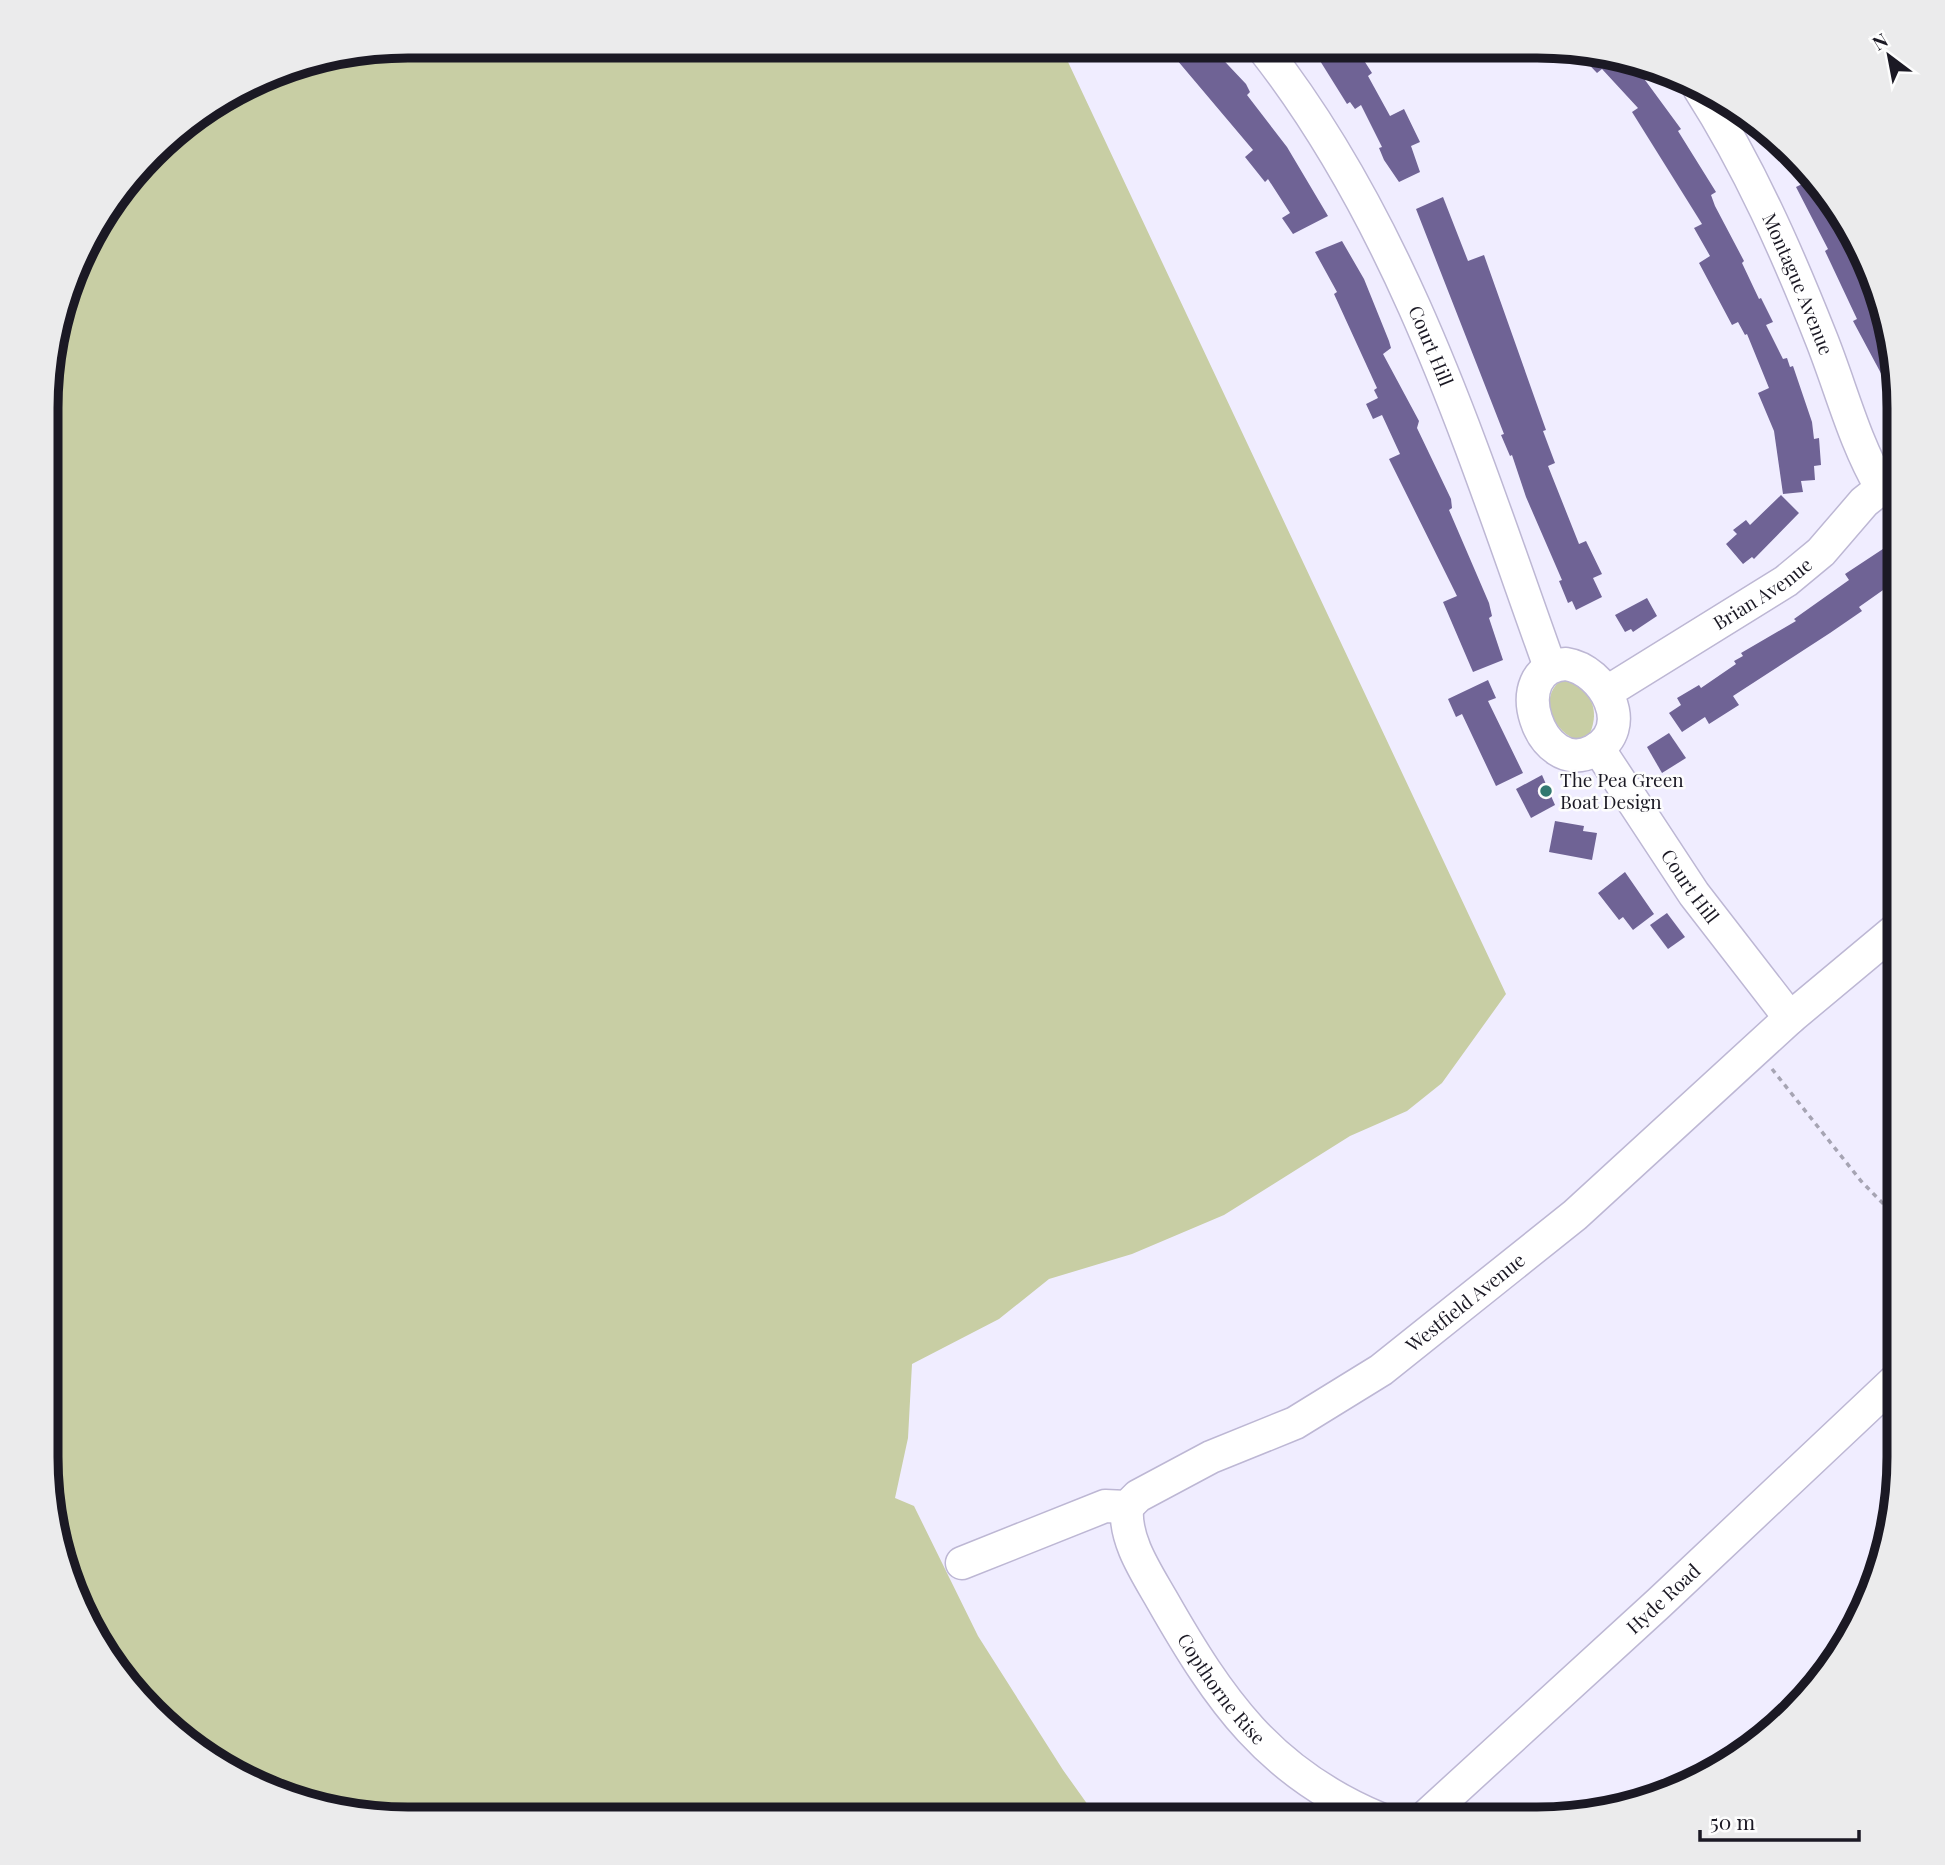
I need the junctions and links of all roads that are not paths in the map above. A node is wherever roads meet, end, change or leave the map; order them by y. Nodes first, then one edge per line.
1 (1271, 58) edge
2 (1708, 103) edge
3 (1887, 478) edge
4 (1887, 484) edge
5 (1550, 667) junction
6 (1607, 692) junction
7 (1598, 748) junction
8 (1887, 937) edge
9 (1790, 1018) junction
10 (1887, 1388) edge
11 (1127, 1507) junction
12 (962, 1563) dead end
13 (1357, 1807) edge
14 (1436, 1807) edge

1 - 5 street, Court Hill
2 - 3 street, Montague Avenue
4 - 6 street, Brian Avenue
5 - 6 street
5 - 7 street
6 - 7 street
7 - 9 street, Court Hill
8 - 9 street, Westfield Avenue
9 - 11 street, Westfield Avenue
10 - 14 street, Hyde Road
11 - 12 street, Westfield Avenue
11 - 13 street, Copthorne Rise

